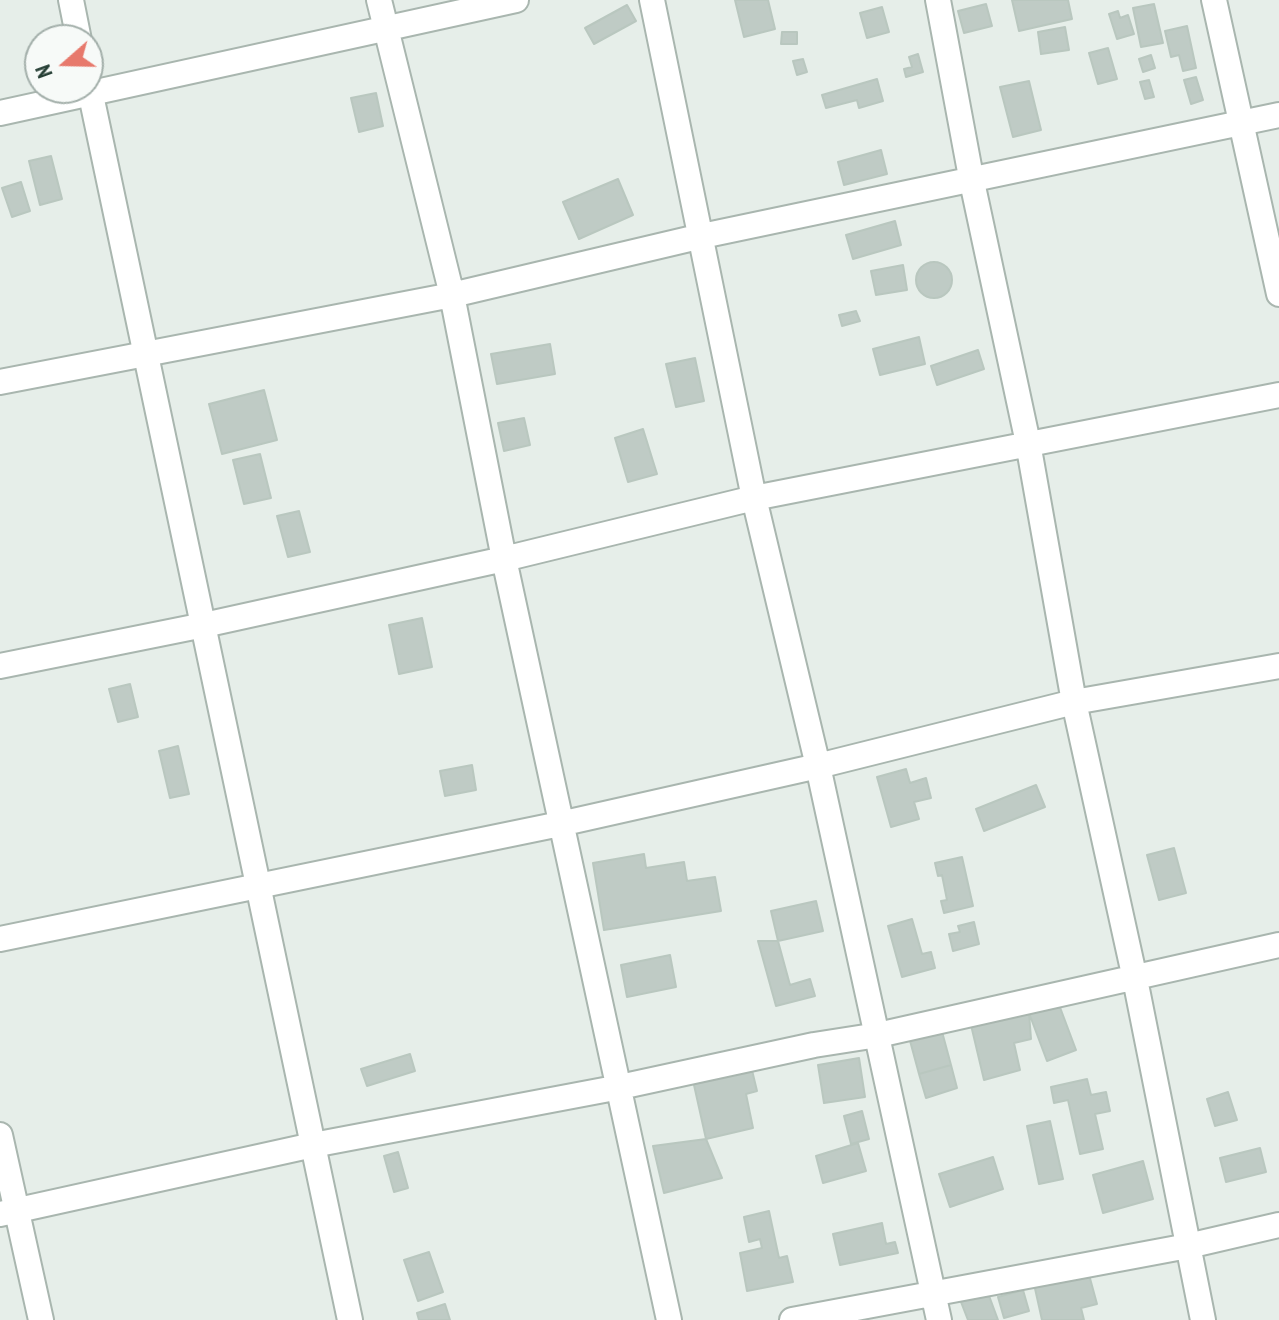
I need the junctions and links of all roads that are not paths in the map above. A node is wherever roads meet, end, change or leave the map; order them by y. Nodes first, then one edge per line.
1 (71, 0) edge
2 (379, 0) edge
3 (516, 0) edge
4 (652, 0) edge
5 (938, 0) edge
6 (1214, 0) edge
7 (76, 24) edge
8 (386, 29) junction
9 (104, 85) edge
10 (32, 104) edge
11 (92, 104) edge
12 (0, 113) edge
13 (1279, 115) edge
14 (1243, 123) junction
15 (971, 177) junction
16 (702, 236) junction
17 (1279, 294) edge
18 (452, 295) junction
19 (146, 352) junction
20 (0, 382) edge
21 (1279, 395) edge
22 (1028, 443) junction
23 (754, 498) junction
24 (504, 559) junction
25 (204, 625) junction
26 (0, 666) edge
27 (1279, 666) edge
28 (1074, 702) junction
29 (818, 766) junction
30 (560, 824) junction
31 (259, 885) junction
32 (0, 939) edge
33 (1279, 945) edge
34 (1135, 979) junction
35 (878, 1035) junction
36 (620, 1087) junction
37 (0, 1135) edge
38 (313, 1145) junction
39 (9, 1212) edge
40 (1279, 1225) edge
41 (1188, 1246) junction
42 (932, 1294) junction
43 (41, 1320) edge
44 (350, 1320) edge
45 (669, 1320) edge
46 (792, 1320) edge
47 (939, 1320) edge
48 (1203, 1320) edge

1 - 7 street
2 - 8 street
3 - 8 street
4 - 16 street
5 - 15 street
6 - 14 street
8 - 9 street
8 - 18 street
10 - 12 street
11 - 19 street
13 - 14 street
14 - 15 street
14 - 17 street
15 - 16 street
15 - 22 street
16 - 18 street
16 - 23 street
18 - 19 street
18 - 24 street
19 - 20 street
19 - 25 street
21 - 22 street
22 - 23 street
22 - 28 street
23 - 24 street
23 - 29 street
24 - 25 street
24 - 30 street
25 - 26 street
25 - 31 street
27 - 28 street
28 - 29 street
28 - 34 street
29 - 30 street
29 - 35 street
30 - 31 street
30 - 36 street
31 - 32 street
31 - 38 street
33 - 34 street
34 - 35 street
34 - 41 street
35 - 36 street
35 - 42 street
36 - 38 street
36 - 45 street
37 - 39 street
38 - 39 street
38 - 44 street
39 - 43 street
40 - 41 street
41 - 42 street
41 - 48 street
42 - 46 street
42 - 47 street

